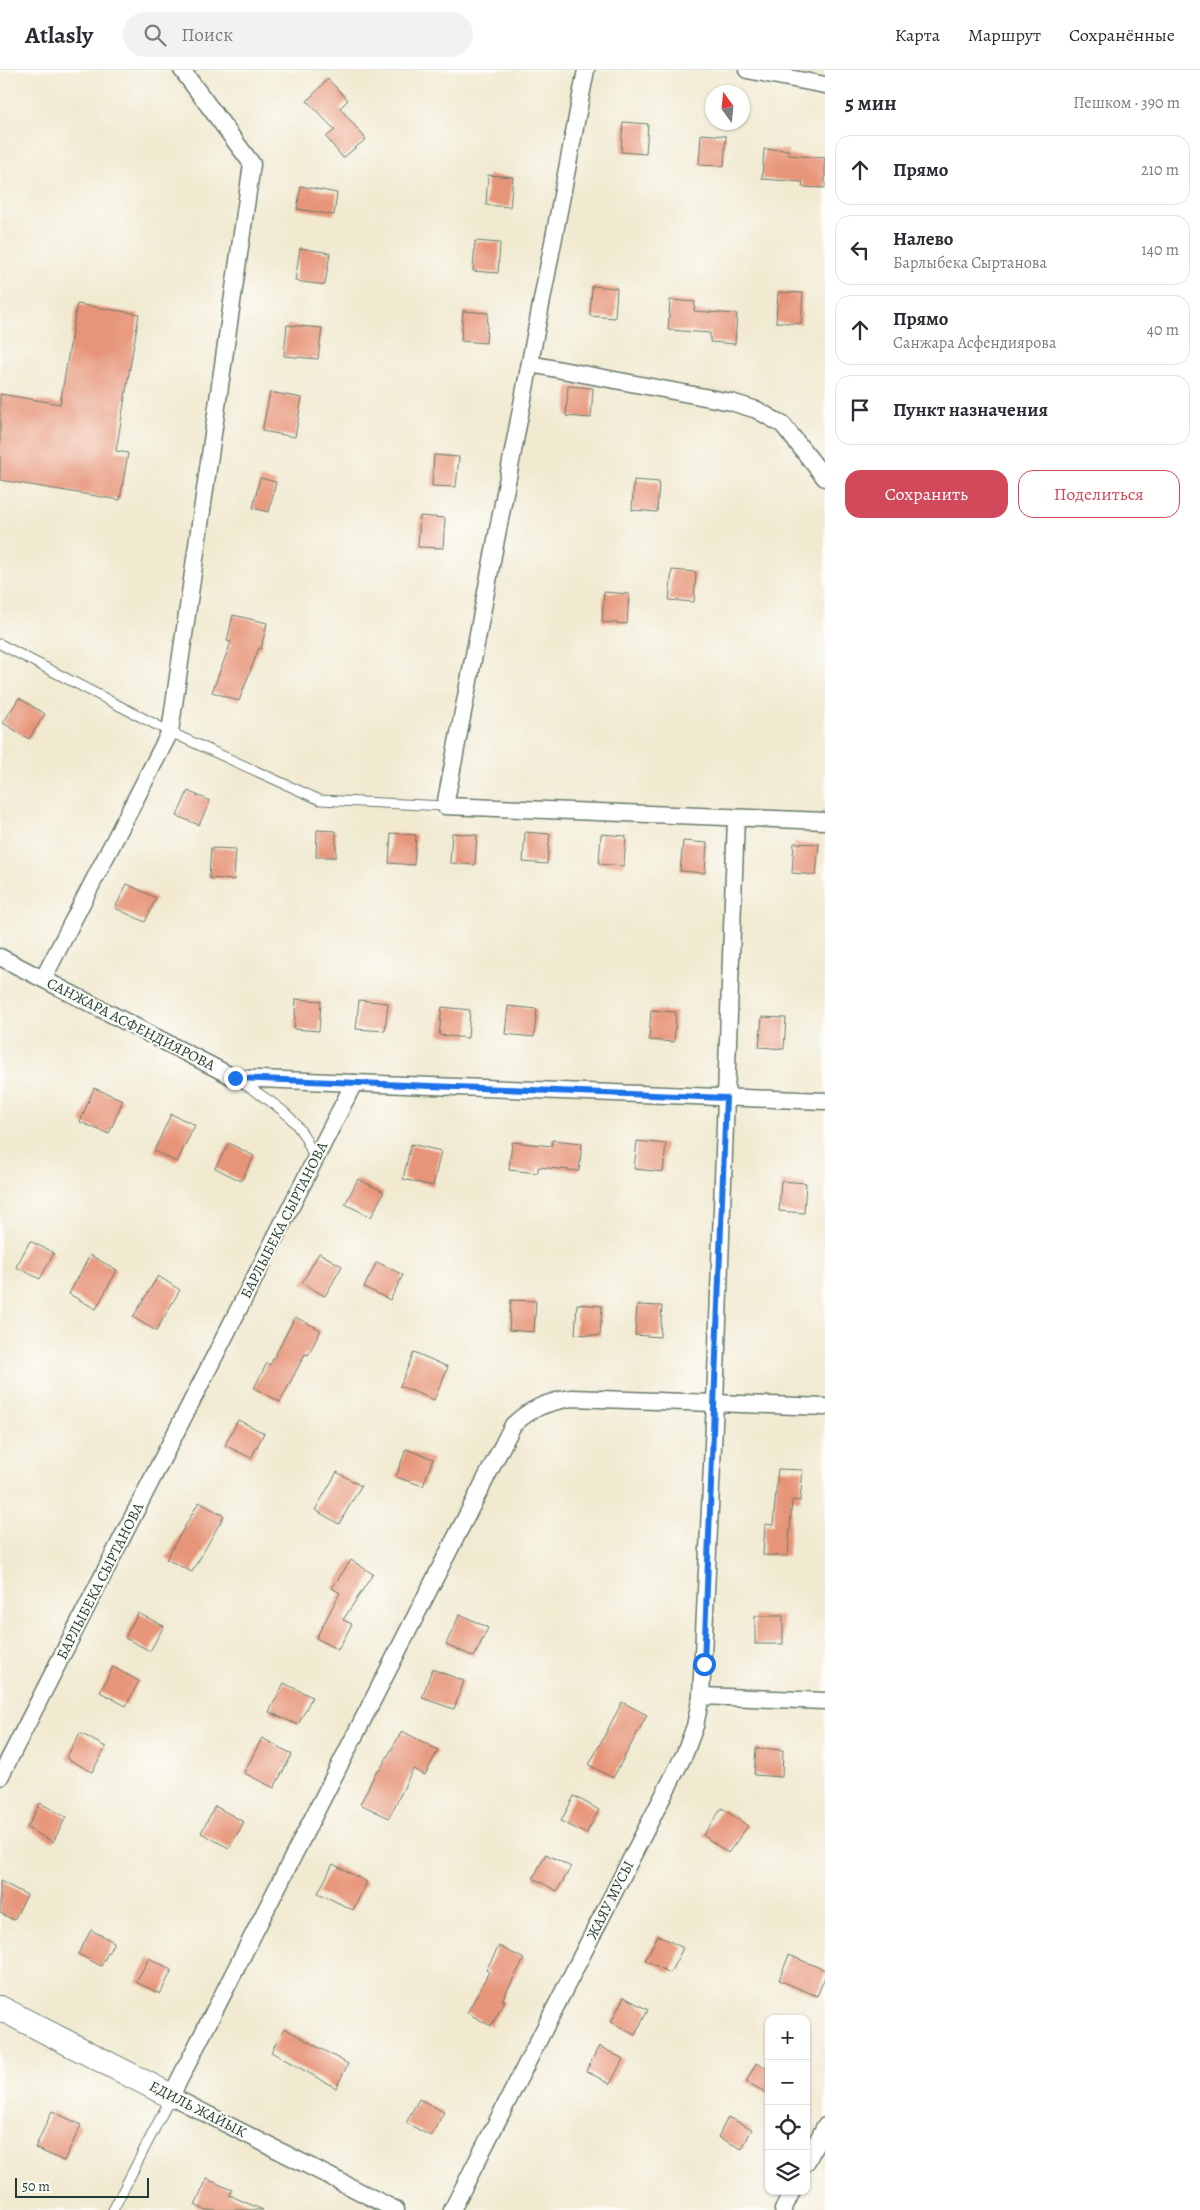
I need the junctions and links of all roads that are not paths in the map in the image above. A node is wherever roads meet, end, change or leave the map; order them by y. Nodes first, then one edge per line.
1 (182, 70) edge
2 (586, 70) edge
3 (747, 70) edge
4 (825, 85) edge
5 (530, 364) junction
6 (825, 478) edge
7 (0, 644) edge
8 (170, 732) junction
9 (445, 806) junction
10 (736, 818) junction
11 (825, 821) edge
12 (0, 958) edge
13 (43, 979) junction
14 (235, 1078) junction
15 (354, 1083) junction
16 (726, 1098) junction
17 (825, 1101) edge
18 (314, 1161) junction
19 (715, 1402) junction
20 (825, 1407) edge
21 (701, 1696) junction
22 (825, 1701) edge
23 (0, 1777) edge
24 (0, 2008) edge
25 (171, 2096) junction
26 (825, 2126) edge
27 (810, 2155) edge
28 (790, 2195) edge
29 (113, 2210) edge
30 (396, 2210) edge
31 (452, 2210) edge
32 (782, 2210) edge

1 - 8 street
2 - 5 street
3 - 4 street
5 - 6 street
5 - 9 street
7 - 8 lane
8 - 9 lane
8 - 13 street
9 - 10 street
10 - 11 street
10 - 16 street, ЖАЯУ МУСЫ
12 - 13 street, САНЖАРА АСФЕНДИЯРОВА
13 - 14 street, САНЖАРА АСФЕНДИЯРОВА
14 - 15 street, САНЖАРА АСФЕНДИЯРОВА
14 - 18 lane
15 - 16 street
15 - 18 street, БАРЛЫБЕКА СЫРТАНОВА
16 - 17 street
16 - 19 street, ЖАЯУ МУСЫ
18 - 23 street, БАРЛЫБЕКА СЫРТАНОВА
19 - 20 street
19 - 21 street, ЖАЯУ МУСЫ
19 - 25 street
21 - 22 street
21 - 31 street, ЖАЯУ МУСЫ
24 - 25 street, ЕДИЛЬ ЖАЙЫК
25 - 29 lane
25 - 30 street, ЕДИЛЬ ЖАЙЫК
26 - 27 street
28 - 32 street

